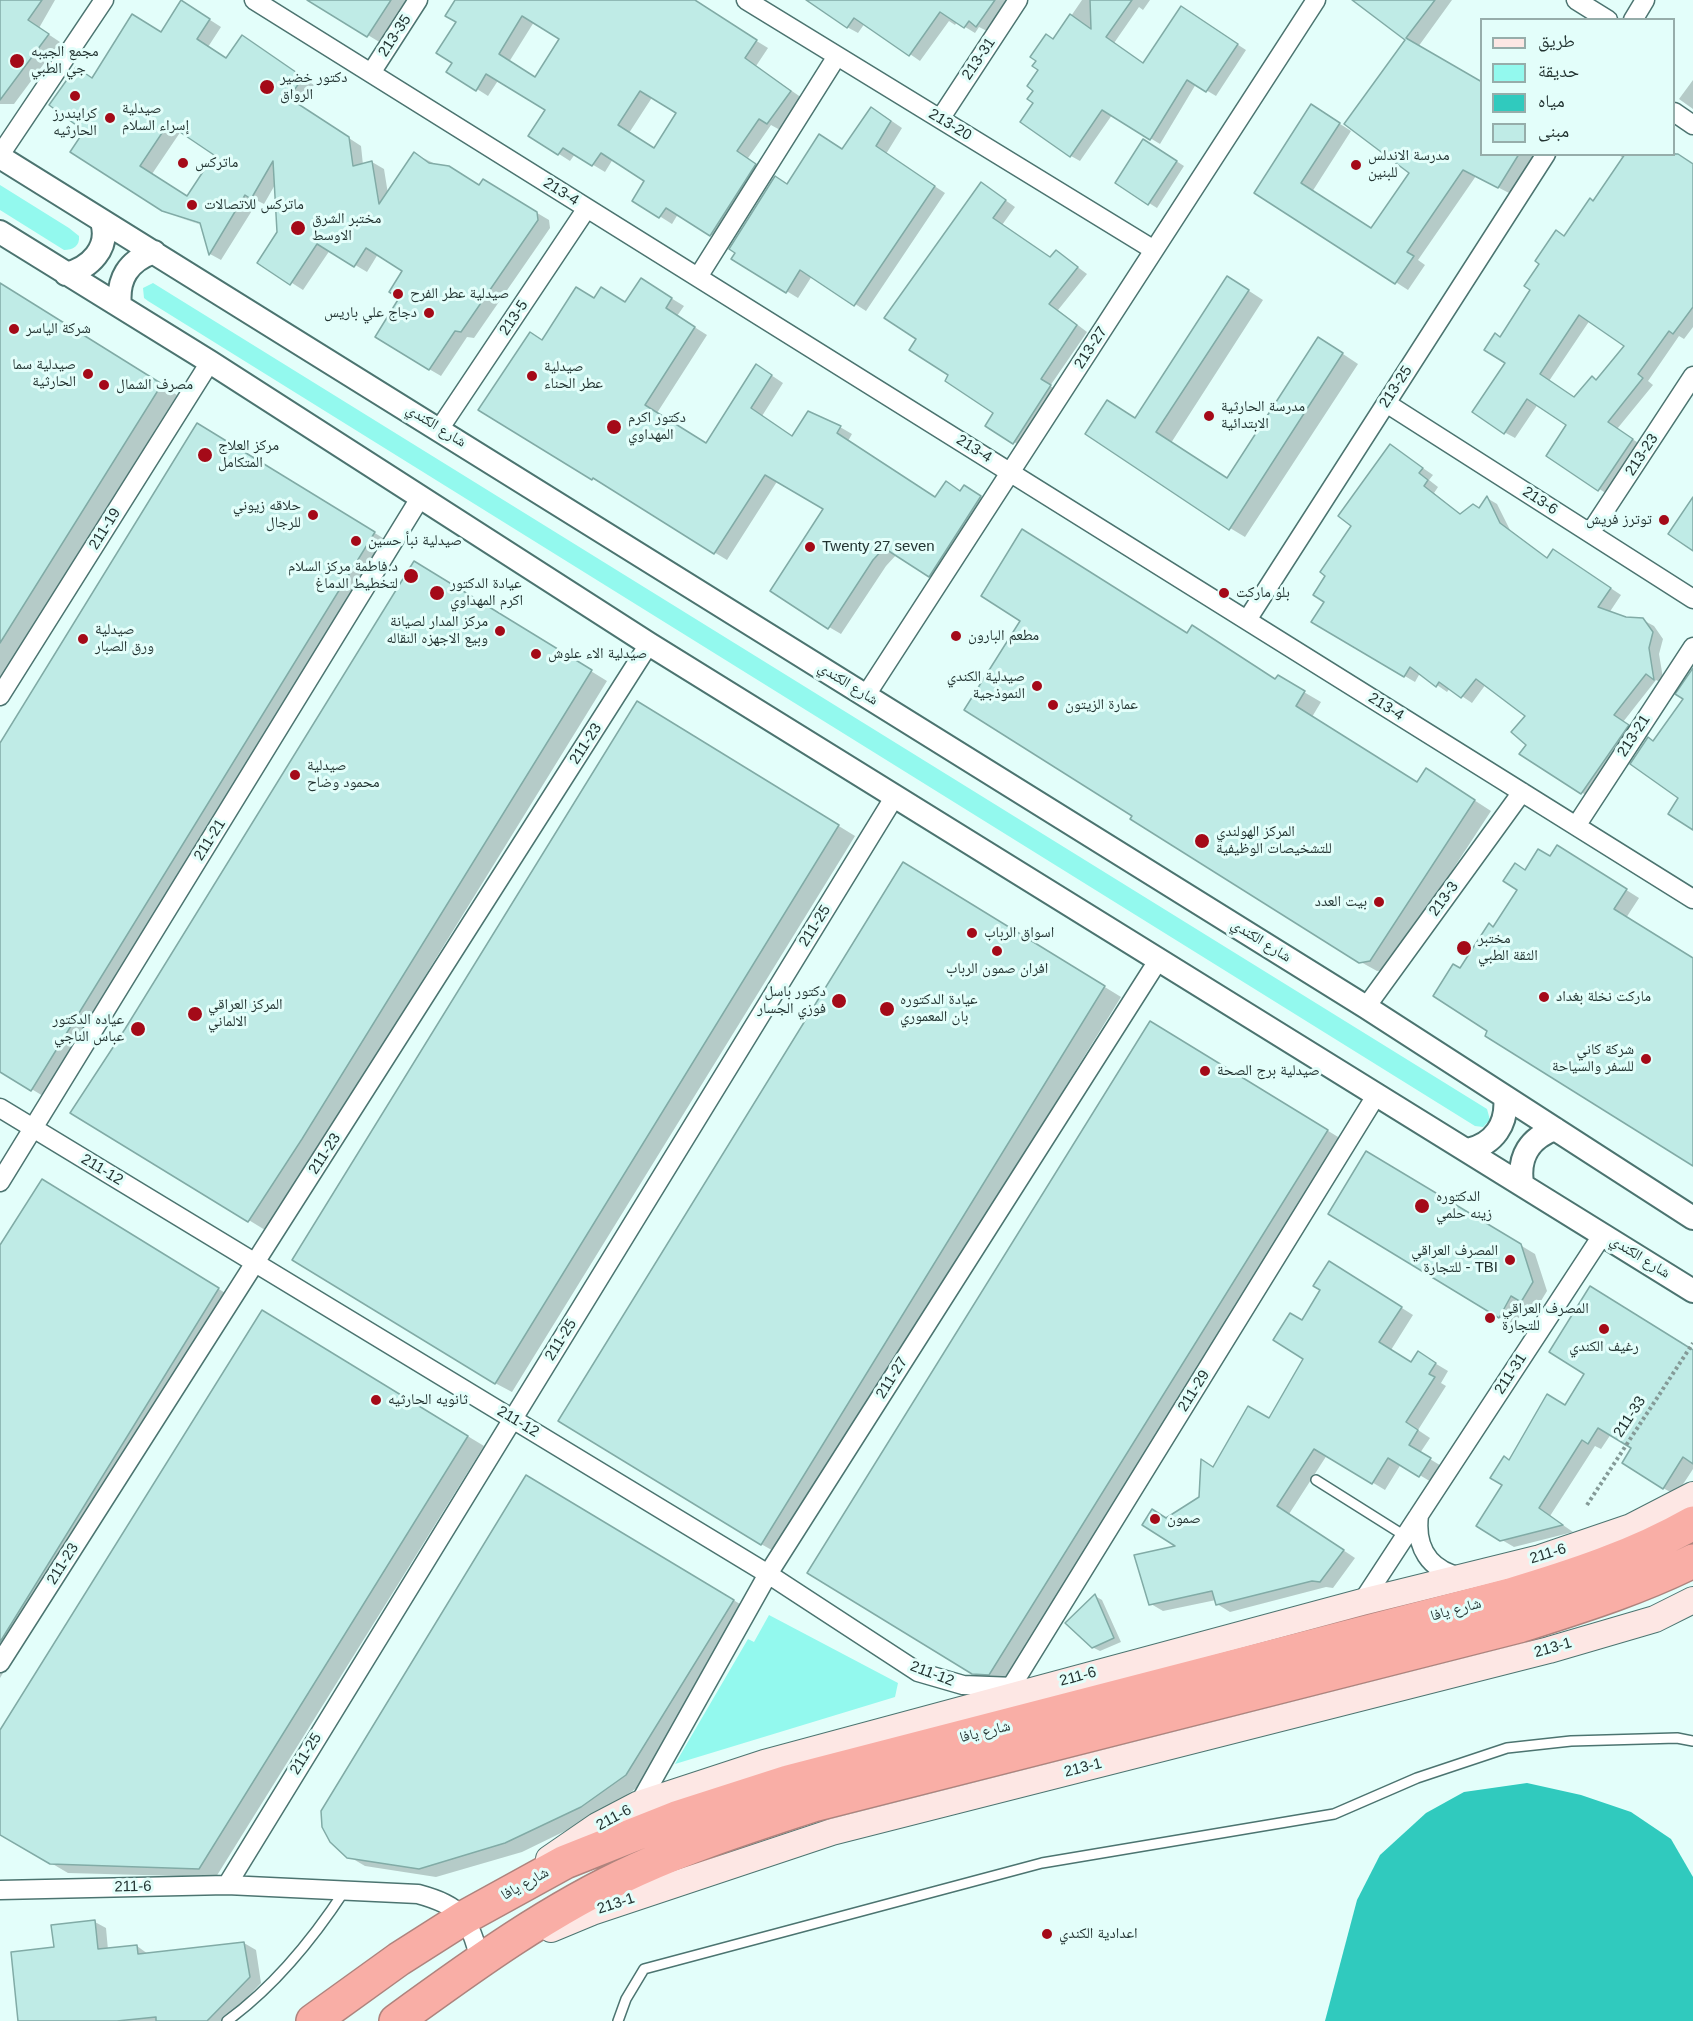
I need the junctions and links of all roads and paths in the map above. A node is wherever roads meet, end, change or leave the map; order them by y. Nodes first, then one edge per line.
1 (104, 0) edge
2 (254, 0) edge
3 (418, 0) edge
4 (746, 0) edge
5 (1018, 0) edge
6 (1316, 0) edge
7 (1576, 0) edge
8 (1645, 0) edge
9 (1605, 18) edge
10 (1634, 18) edge
11 (837, 56) junction
12 (371, 73) junction
13 (1675, 113) edge
14 (940, 119) junction
15 (1693, 125) edge
16 (0, 156) edge
17 (1545, 156) edge
18 (587, 208) junction
19 (102, 222) junction
20 (0, 231) edge
21 (1154, 250) junction
22 (154, 252) junction
23 (66, 274) junction
24 (698, 277) junction
25 (120, 306) junction
26 (210, 362) junction
27 (1693, 376) edge
28 (1386, 403) junction
29 (440, 428) junction
30 (1010, 472) junction
31 (420, 498) junction
32 (1590, 533) junction
33 (1693, 600) edge
34 (1247, 620) junction
35 (649, 644) junction
36 (1693, 647) edge
37 (866, 695) junction
38 (0, 696) edge
39 (1522, 792) junction
40 (895, 796) junction
41 (1576, 826) junction
42 (1693, 898) edge
43 (1159, 960) junction
44 (1366, 1007) junction
45 (1377, 1094) junction
46 (1505, 1097) junction
47 (0, 1108) edge
48 (33, 1128) junction
49 (1555, 1129) junction
50 (1468, 1150) junction
51 (0, 1182) edge
52 (1522, 1182) junction
53 (1693, 1218) edge
54 (1603, 1234) junction
55 (255, 1263) junction
56 (1693, 1291) edge
57 (1693, 1343) edge
58 (513, 1419) junction
59 (1316, 1480) dead end
60 (1693, 1495) edge
61 (1587, 1505) dead end
62 (1419, 1514) junction
63 (1693, 1523) edge
64 (1405, 1536) junction
65 (1693, 1561) edge
66 (768, 1574) junction
67 (1461, 1577) junction
68 (1693, 1600) edge
69 (1362, 1602) junction
70 (0, 1663) edge
71 (1302, 1667) junction
72 (1050, 1685) junction
73 (1011, 1687) junction
74 (1693, 1741) edge
75 (639, 1804) junction
76 (227, 1885) junction
77 (0, 1890) edge
78 (345, 1890) junction
79 (475, 1912) junction
80 (480, 1960) junction
81 (227, 2021) edge
82 (313, 2021) edge
83 (396, 2021) edge
84 (618, 2021) edge

1 - 16 street
2 - 12 street, 213-4
3 - 12 street, 213-35
4 - 11 street, 213-20
5 - 14 street, 213-31
6 - 21 street, 213-27
7 - 9 street
8 - 10 street
11 - 14 street, 213-20
11 - 24 street
12 - 18 street, 213-4
13 - 15 street
14 - 21 street, 213-20
16 - 19 street, شارع الكندي
17 - 28 street, 213-25
18 - 24 street, 213-4
18 - 29 street, 213-5
19 - 22 street, شارع الكندي
19 - 23 street
20 - 23 street, شارع الكندي
21 - 30 street, 213-27
22 - 25 street
22 - 29 street, شارع الكندي
23 - 25 street, شارع الكندي
24 - 30 street, 213-4
25 - 26 street, شارع الكندي
26 - 31 street, شارع الكندي
26 - 38 street, 211-19
27 - 32 street, 213-23
28 - 32 street, 213-6
28 - 34 street, 213-25
29 - 37 street, شارع الكندي
30 - 34 street, 213-4
30 - 37 street, 213-27
31 - 35 street, شارع الكندي
31 - 48 street, 211-21
32 - 33 street, 213-6
34 - 39 street, 213-4
35 - 40 street, شارع الكندي
35 - 55 street, 211-23
36 - 41 street, 213-21
37 - 44 street, شارع الكندي
39 - 41 street, 213-4
39 - 44 street, 213-3
40 - 43 street, شارع الكندي
40 - 58 street, 211-25
41 - 42 street, 213-4
43 - 45 street, شارع الكندي
43 - 66 street, 211-27
44 - 46 street, شارع الكندي
45 - 50 street, شارع الكندي
45 - 73 street, 211-29
46 - 49 street, شارع الكندي
46 - 50 street
47 - 48 street, 211-12
48 - 51 street, 211-21
48 - 55 street, 211-12
49 - 52 street
49 - 53 street, شارع الكندي
50 - 52 street, شارع الكندي
52 - 54 street, شارع الكندي
54 - 56 street, شارع الكندي
54 - 62 street, 211-31
55 - 58 street, 211-12
55 - 70 street, 211-23
57 - 61 path, 211-33
58 - 66 street, 211-12
58 - 76 street, 211-25
59 - 64 lane
60 - 67 main road, 211-6
62 - 64 street, 211-31
62 - 67 street
63 - 71 highway, شارع يافا
64 - 69 street, 211-31
65 - 71 highway, شارع يافا
66 - 73 street, 211-12
66 - 75 street, 211-27
67 - 69 main road, 211-6
68 - 80 main road, 213-1
69 - 72 main road, 211-6
71 - 79 highway, شارع يافا
71 - 80 highway, شارع يافا
72 - 73 street, 211-12
72 - 75 main road, 211-6
74 - 84 lane
75 - 79 main road, 211-6
76 - 77 street, 211-6
76 - 78 street, 211-6
78 - 79 street, 211-6
78 - 81 lane
79 - 80 street
79 - 82 highway, شارع يافا
80 - 83 highway, شارع يافا

